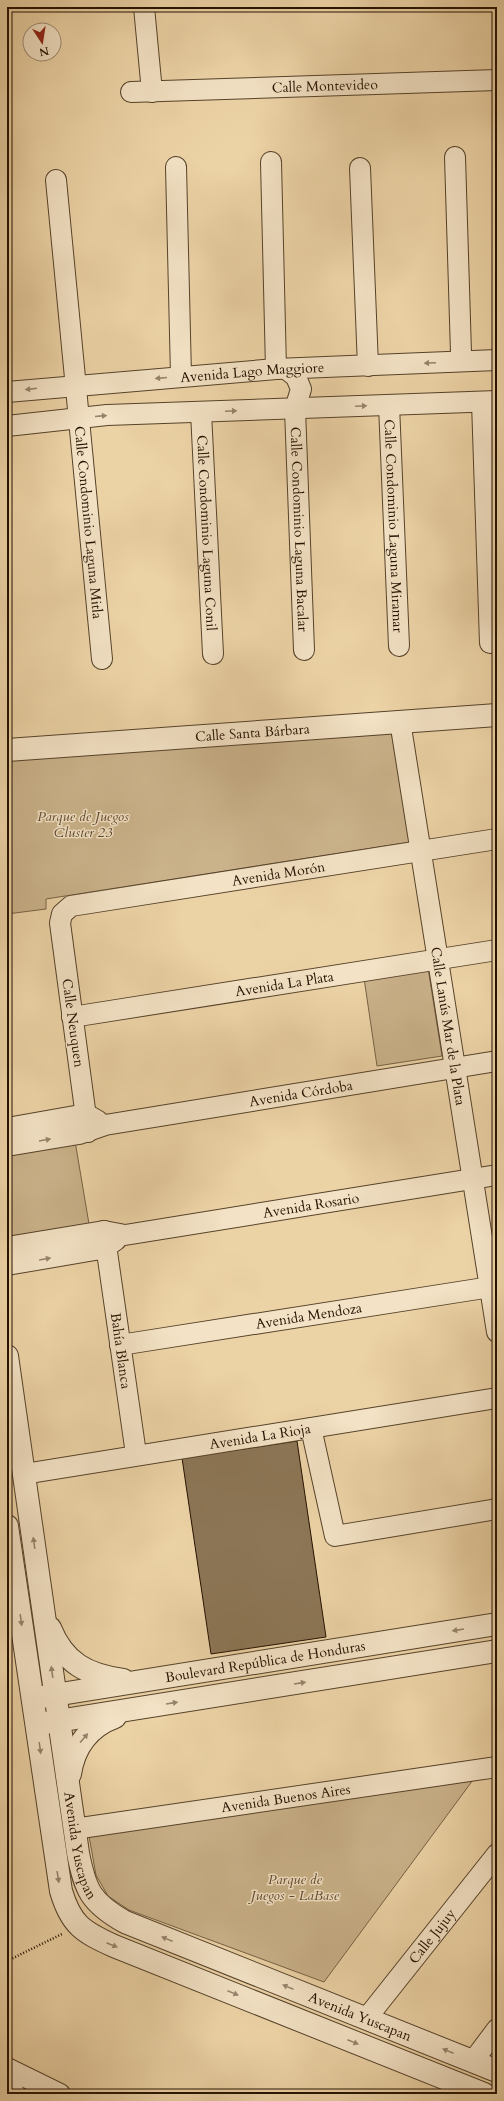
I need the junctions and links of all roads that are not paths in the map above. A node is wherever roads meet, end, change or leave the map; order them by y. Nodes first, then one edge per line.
1 (144, 7) edge
2 (497, 80) edge
3 (131, 92) dead end
4 (152, 92) junction
5 (455, 157) dead end
6 (271, 162) dead end
7 (176, 167) dead end
8 (360, 168) dead end
9 (56, 180) dead end
10 (497, 360) edge
11 (463, 361) junction
12 (368, 366) junction
13 (281, 369) junction
14 (181, 376) junction
15 (74, 386) junction
16 (7, 392) edge
17 (489, 402) edge
18 (389, 405) junction
19 (295, 409) junction
20 (201, 412) junction
21 (78, 418) junction
22 (7, 426) edge
23 (490, 643) dead end
24 (399, 646) dead end
25 (304, 650) dead end
26 (213, 654) dead end
27 (102, 658) dead end
28 (497, 715) edge
29 (400, 721) junction
30 (7, 750) edge
31 (497, 839) edge
32 (421, 851) junction
33 (62, 914) joint
34 (497, 950) edge
35 (438, 959) junction
36 (72, 1017) junction
37 (497, 1061) edge
38 (455, 1067) junction
39 (93, 1124) junction
40 (7, 1128) edge
41 (7, 1146) edge
42 (497, 1175) edge
43 (473, 1179) junction
44 (105, 1239) junction
45 (7, 1247) edge
46 (7, 1265) edge
47 (494, 1287) edge
48 (497, 1332) edge
49 (120, 1345) junction
50 (7, 1356) edge
51 (497, 1398) edge
52 (311, 1428) junction
53 (136, 1454) junction
54 (24, 1474) junction
55 (497, 1509) edge
56 (7, 1526) edge
57 (43, 1611) junction
58 (497, 1624) edge
59 (497, 1651) edge
60 (134, 1682) junction
61 (55, 1695) junction
62 (33, 1698) junction
63 (139, 1708) junction
64 (59, 1721) junction
65 (36, 1725) junction
66 (497, 1767) edge
67 (68, 1787) junction
68 (74, 1829) junction
69 (497, 1854) edge
70 (366, 2019) junction
71 (497, 2029) edge
72 (472, 2061) junction
73 (7, 2068) edge
74 (497, 2071) edge
75 (7, 2082) edge
76 (16, 2094) edge
77 (60, 2094) edge
78 (484, 2094) edge

1 - 4 street
2 - 4 street, Calle Montevideo
3 - 4 street, Calle Montevideo
5 - 11 street
6 - 13 street
7 - 14 street
8 - 12 street
9 - 15 street, Calle Condominio Laguna Mitla
10 - 11 street, Avenida Lago Maggiore
11 -> 12 street, Avenida Lago Maggiore
12 - 13 street, Avenida Lago Maggiore
13 - 14 street, Avenida Lago Maggiore
13 - 19 street, Calle Condominio Laguna Bacalar
14 -> 15 street, Avenida Lago Maggiore
15 -> 16 street, Avenida Lago Maggiore
15 - 21 street, Calle Condominio Laguna Mitla
17 - 18 street
17 - 23 street
19 -> 18 street
18 - 24 street, Calle Condominio Laguna Miramar
20 -> 19 street
19 - 25 street, Calle Condominio Laguna Bacalar
21 -> 20 street
20 - 26 street, Calle Condominio Laguna Conil
21 - 22 street
21 - 27 street, Calle Condominio Laguna Mitla
28 - 29 street, Calle Santa Bárbara
29 - 30 street, Calle Santa Bárbara
29 - 32 street, Calle Lanús Mar de la Plata
31 - 32 street, Avenida Morón
32 - 33 street, Avenida Morón
32 - 35 street, Calle Lanús Mar de la Plata
33 - 36 street, Calle Neuquen
34 - 35 street, Avenida La Plata
35 - 36 street, Avenida La Plata
35 - 38 street, Calle Lanús Mar de la Plata
36 - 39 street, Calle Neuquen
37 - 38 street, Avenida Córdoba
38 - 39 street, Avenida Córdoba
38 - 43 street, Calle Lanús Mar de la Plata
39 - 40 street, Avenida Córdoba
41 -> 39 street, Avenida Córdoba
42 - 43 street, Avenida Rosario
43 - 44 street, Avenida Rosario
43 - 47 street, Calle Lanús Mar de la Plata
44 - 45 street, Avenida Rosario
46 -> 44 street, Avenida Rosario
44 - 49 street, Bahía Blanca
47 - 48 street, Calle Lanús Mar de la Plata
47 - 49 street, Avenida Mendoza
49 - 53 street, Bahía Blanca
50 - 54 street, Avenida Yuscapan
51 - 52 street, Avenida La Rioja
52 - 53 street, Avenida La Rioja
52 - 55 street
53 - 54 street, Avenida La Rioja
57 -> 54 street, Avenida Yuscapan
56 -> 62 street, Avenida Yuscapan
57 - 60 street
61 -> 57 street, Avenida Yuscapan
58 -> 60 street, Boulevard República de Honduras
63 -> 59 street, Boulevard República de Honduras
60 - 61 street, Boulevard República de Honduras
61 - 62 street, Boulevard República de Honduras
61 - 64 street, Avenida Yuscapan
62 - 65 street, Avenida Yuscapan
63 - 64 street, Boulevard República de Honduras
67 -> 63 street
64 - 65 street, Boulevard República de Honduras
64 - 67 street, Avenida Yuscapan
65 -> 78 street, Avenida Yuscapan
66 - 68 street, Avenida Buenos Aires
67 - 68 street, Avenida Yuscapan
70 -> 68 street, Avenida Yuscapan
69 - 70 street, Calle Jujuy
72 -> 70 street, Avenida Yuscapan
71 - 72 street
72 - 74 street, Avenida Yuscapan
73 - 77 street
75 - 76 street

